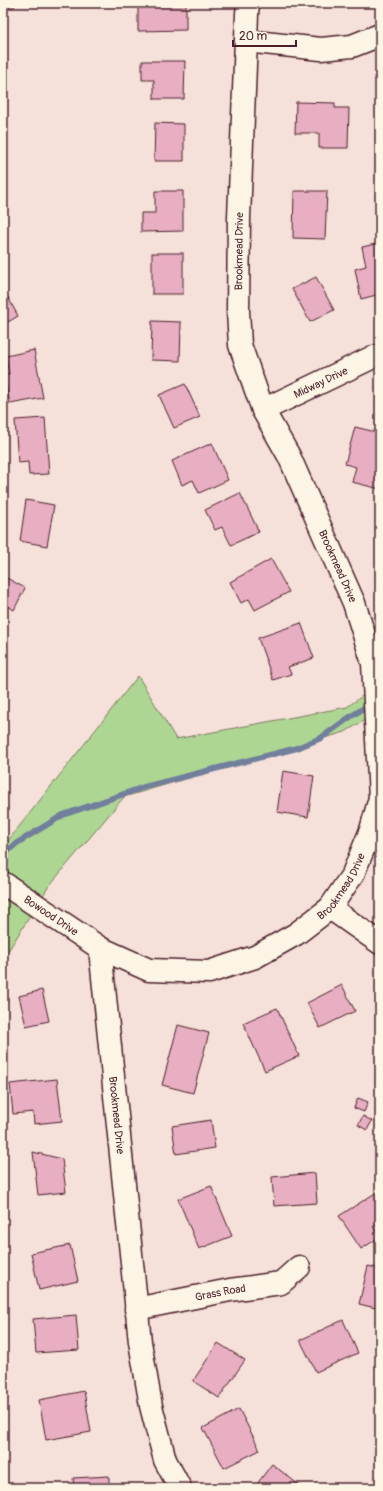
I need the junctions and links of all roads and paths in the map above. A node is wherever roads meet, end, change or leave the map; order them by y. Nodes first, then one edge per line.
1 (248, 3) edge
2 (380, 35) edge
3 (246, 41) junction
4 (380, 356) edge
5 (262, 410) junction
6 (3, 883) edge
7 (330, 908) junction
8 (380, 943) edge
9 (100, 948) junction
10 (299, 1267) dead end
11 (136, 1309) junction
12 (180, 1488) edge

1 - 3 street, Brookmead Drive
2 - 3 street
3 - 5 street, Brookmead Drive
4 - 5 street, Midway Drive
5 - 7 street, Brookmead Drive
6 - 9 street, Bowood Drive
7 - 8 street
7 - 9 street, Brookmead Drive
9 - 11 street, Brookmead Drive
10 - 11 street, Grass Road
11 - 12 street, Brookmead Drive

